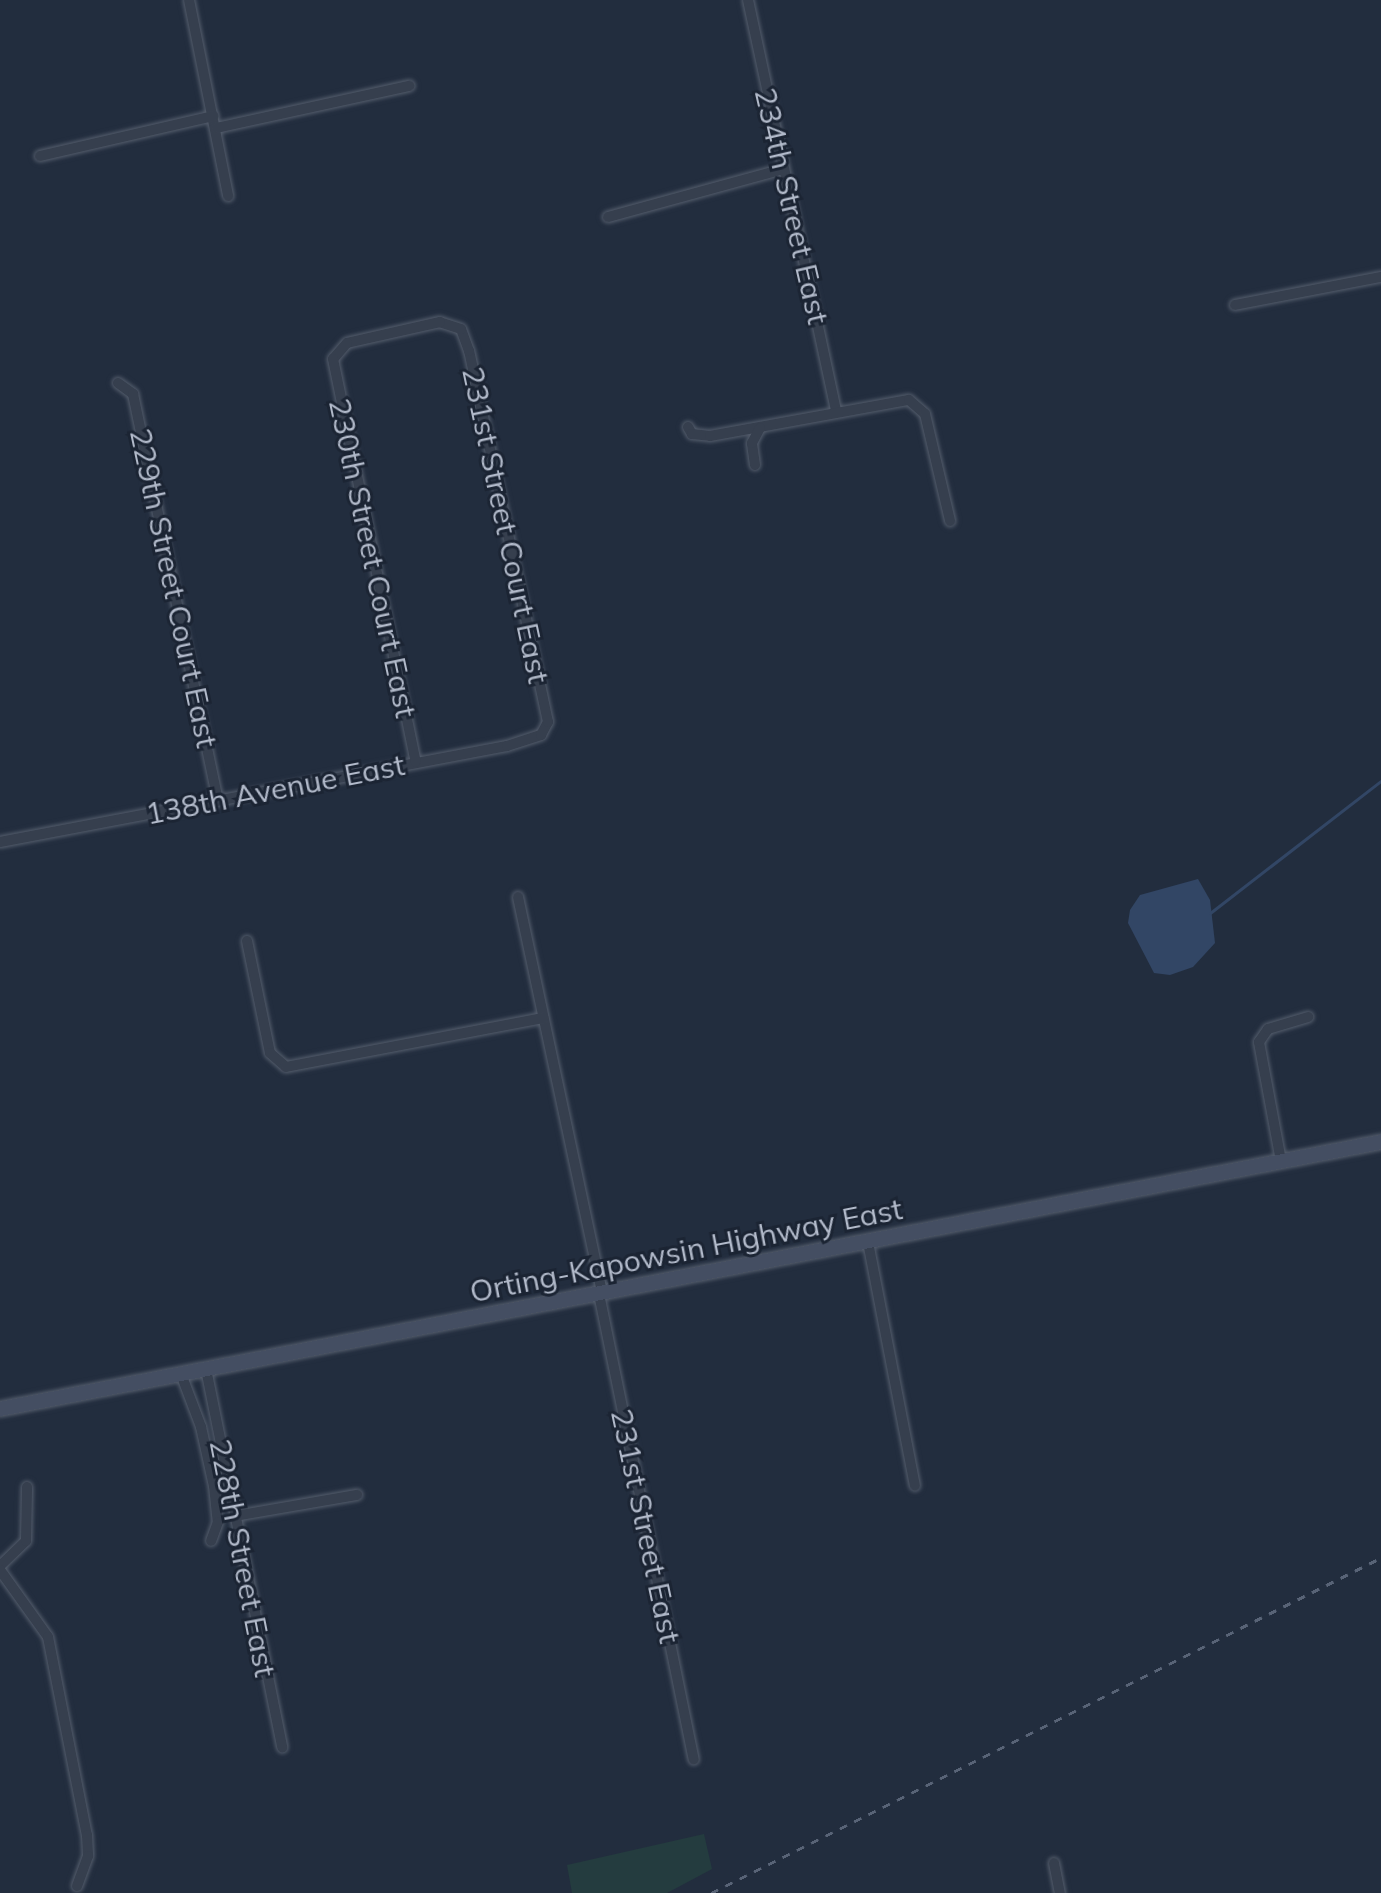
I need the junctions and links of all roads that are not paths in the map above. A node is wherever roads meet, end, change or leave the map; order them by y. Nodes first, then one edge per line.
1 (189, 0) edge
2 (748, 0) edge
3 (409, 86) dead end
4 (214, 122) junction
5 (40, 156) dead end
6 (784, 169) junction
7 (228, 196) dead end
8 (608, 217) dead end
9 (1381, 277) edge
10 (1235, 305) dead end
11 (455, 326) joint
12 (118, 383) dead end
13 (836, 411) junction
14 (688, 427) dead end
15 (760, 428) junction
16 (755, 465) dead end
17 (950, 521) dead end
18 (546, 729) joint
19 (416, 762) junction
20 (218, 800) junction
21 (0, 842) edge
22 (518, 897) dead end
23 (247, 941) dead end
24 (1308, 1017) dead end
25 (543, 1018) junction
26 (1381, 1142) edge
27 (1281, 1161) junction
28 (868, 1242) junction
29 (600, 1293) junction
30 (206, 1369) junction
31 (181, 1374) junction
32 (0, 1409) edge
33 (915, 1486) dead end
34 (27, 1487) dead end
35 (357, 1495) dead end
36 (235, 1516) junction
37 (211, 1541) dead end
38 (0, 1568) edge
39 (282, 1747) dead end
40 (694, 1759) dead end
41 (1054, 1863) dead end
42 (77, 1886) dead end
43 (1060, 1893) edge

1 - 4 street
2 - 6 street, 234th Street East
3 - 4 street
4 - 5 street
4 - 7 street
6 - 8 street
6 - 13 street, 234th Street East
9 - 10 street
11 - 18 street, 231st Street Court East
11 - 19 street, 230th Street Court East
12 - 20 street, 229th Street Court East
13 - 15 street
13 - 17 street
14 - 15 street
15 - 16 street
18 - 19 street, 138th Avenue East
19 - 20 street, 138th Avenue East
20 - 21 street, 138th Avenue East
22 - 25 street, 231st Street East
23 - 25 street
24 - 27 street
25 - 29 street, 231st Street East
26 - 27 main road, Orting-Kapowsin Highway East
27 - 28 main road, Orting-Kapowsin Highway East
28 - 29 main road, Orting-Kapowsin Highway East
28 - 33 street
29 - 30 main road, Orting-Kapowsin Highway East
29 - 40 street, 231st Street East
30 - 31 main road, Orting-Kapowsin Highway East
30 - 36 street, 228th Street East
31 - 32 main road, Orting-Kapowsin Highway East
31 - 37 street
34 - 38 street
35 - 36 street
36 - 39 street, 228th Street East
38 - 42 street
41 - 43 street

